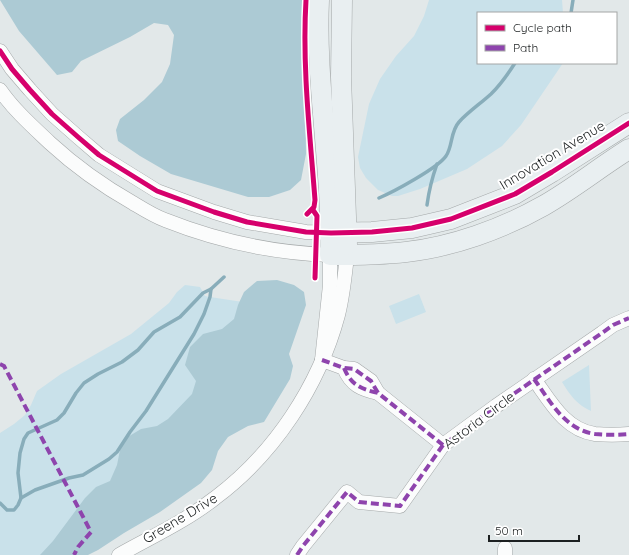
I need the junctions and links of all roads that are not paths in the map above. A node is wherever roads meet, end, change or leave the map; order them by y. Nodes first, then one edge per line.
1 (319, 0) edge
2 (342, 0) edge
3 (0, 51) edge
4 (0, 90) edge
5 (629, 123) edge
6 (629, 149) edge
7 (339, 233) junction
8 (339, 255) junction
9 (629, 318) edge
10 (322, 360) junction
11 (534, 379) junction
12 (629, 434) edge
13 (443, 445) junction
14 (119, 555) edge
15 (297, 555) edge

1 - 7 street
2 - 7 street
3 - 7 street, Innovation Avenue
4 - 8 street
5 - 7 street, Innovation Avenue
6 - 8 street
7 - 8 street
8 - 10 street, Greene Drive
9 - 11 street, Astoria Circle
10 - 13 street
10 - 14 street, Greene Drive
11 - 12 street
11 - 13 street, Astoria Circle
13 - 15 street, Astoria Circle

